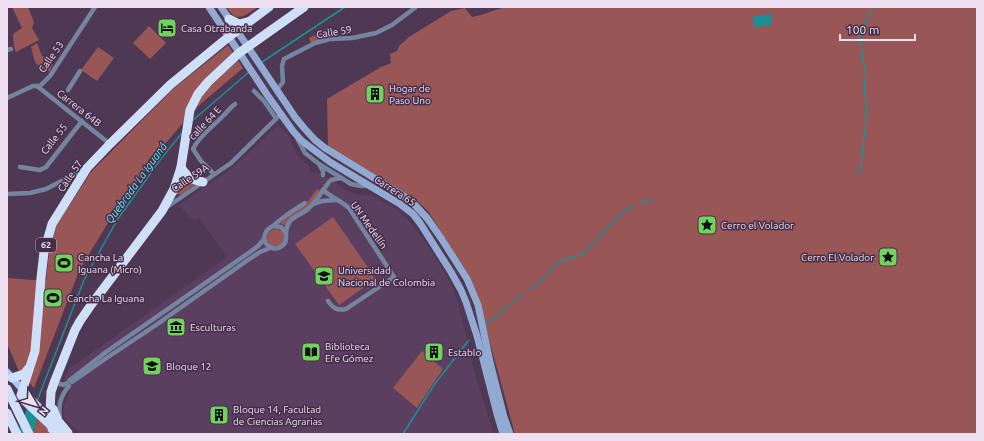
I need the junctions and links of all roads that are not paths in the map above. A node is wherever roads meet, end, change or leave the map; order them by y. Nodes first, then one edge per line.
1 (95, 7) edge
2 (208, 7) edge
3 (221, 7) edge
4 (269, 7) edge
5 (304, 7) edge
6 (416, 7) edge
7 (229, 19) junction
8 (250, 20) junction
9 (237, 31) junction
10 (228, 37) junction
11 (250, 51) junction
12 (241, 57) junction
13 (80, 71) dead end
14 (37, 86) junction
15 (276, 89) junction
16 (68, 90) dead end
17 (254, 91) dead end
18 (7, 98) edge
19 (270, 98) junction
20 (235, 104) dead end
21 (290, 109) junction
22 (278, 115) junction
23 (82, 121) junction
24 (293, 131) junction
25 (110, 144) junction
26 (319, 164) junction
27 (20, 167) dead end
28 (181, 167) junction
29 (87, 168) junction
30 (213, 173) dead end
31 (323, 175) dead end
32 (342, 178) junction
33 (203, 182) junction
34 (369, 186) junction
35 (323, 190) junction
36 (7, 194) edge
37 (337, 200) junction
38 (305, 203) dead end
39 (312, 205) junction
40 (162, 211) junction
41 (273, 226) junction
42 (286, 233) junction
43 (264, 239) junction
44 (270, 248) junction
45 (328, 301) dead end
46 (7, 366) edge
47 (30, 366) junction
48 (10, 375) edge
49 (57, 377) junction
50 (70, 383) junction
51 (7, 389) edge
52 (22, 389) junction
53 (51, 398) junction
54 (7, 413) edge
55 (52, 426) edge
56 (17, 434) edge
57 (29, 434) edge
58 (66, 434) edge
59 (504, 434) edge
60 (510, 434) edge

1 - 14 street, Calle 53
2 - 10 main road, Carrera 65
3 - 7 main road, Carrera 65
4 - 8 highway, 62
5 - 11 highway
6 - 15 street, Calle 59
7 - 8 highway
7 - 9 main road, Carrera 65
8 - 9 highway, 62
9 - 10 highway, Calle 57 / 62
9 - 11 main road, Carrera 65
10 - 12 main road, Carrera 65
10 - 25 highway, Calle 57 / 62
11 - 12 highway
11 - 15 main road, Carrera 65
12 - 19 main road, Carrera 65
12 - 28 highway, Calle 59A
13 - 16 street
14 - 18 street, Calle 53
14 - 23 street, Carrera 64B
15 - 21 main road, Carrera 65
17 - 22 street
19 - 21 main road
19 - 22 main road, Carrera 65
20 - 30 street, calle 64 E
21 - 60 main road, Carrera 65
22 - 24 main road, Carrera 65
22 - 33 street, Calle 59A
23 - 25 street, Carrera 64B
23 - 27 street, Calle 55
24 - 26 street
24 - 34 main road, Carrera 65
25 - 29 highway, Calle 57 / 62
26 - 31 street
26 - 32 street
28 - 33 highway
28 - 40 highway, Calle 59A
29 - 36 street
29 - 47 highway, Calle 57 / 62
32 - 34 street
32 - 35 street
33 - 40 street, Calle 59A
34 - 59 main road, Carrera 65
35 - 37 street
35 - 39 street
37 - 39 street, UN Medellín
37 - 45 street, UN Medellín
38 - 41 street
39 - 42 street
40 - 49 highway
41 - 42 street
41 - 43 street
42 - 44 street
43 - 44 street
43 - 50 street
44 - 50 street
46 - 48 street
47 - 48 highway
47 - 52 highway, Calle 57 / 62
48 - 52 main road
49 - 50 street
49 - 53 highway
50 - 58 street
51 - 57 highway
52 - 55 highway
53 - 55 highway
53 - 58 highway
54 - 56 highway
55 - 58 highway

